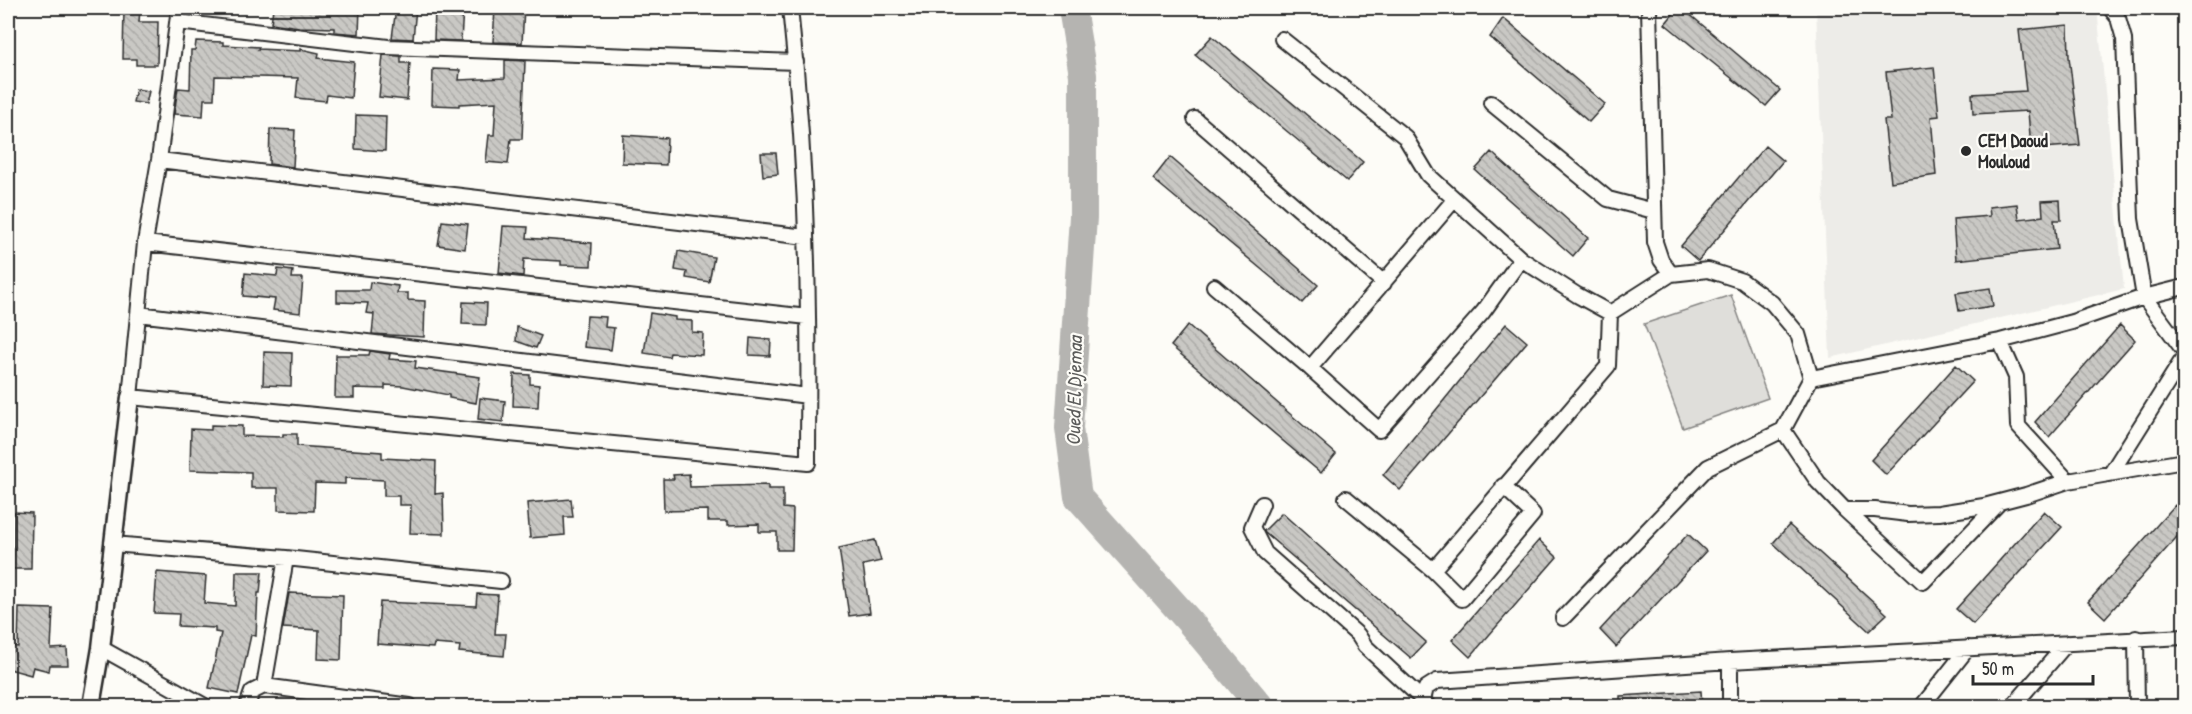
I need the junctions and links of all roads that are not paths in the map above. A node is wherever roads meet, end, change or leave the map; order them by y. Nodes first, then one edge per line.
1 (790, 8) edge
2 (1649, 8) edge
3 (2110, 8) edge
4 (178, 14) edge
5 (1282, 39) dead end
6 (796, 62) junction
7 (1491, 103) dead end
8 (1195, 118) dead end
9 (159, 160) junction
10 (1454, 200) junction
11 (1654, 211) junction
12 (806, 237) junction
13 (145, 243) junction
14 (1521, 259) junction
15 (1671, 274) junction
16 (1384, 283) junction
17 (1214, 286) dead end
18 (2184, 287) edge
19 (2144, 297) junction
20 (1610, 313) junction
21 (138, 315) junction
22 (808, 317) junction
23 (2000, 341) junction
24 (2184, 351) edge
25 (2184, 357) edge
26 (1310, 368) junction
27 (1811, 378) junction
28 (808, 396) junction
29 (130, 397) junction
30 (1783, 430) junction
31 (2184, 461) edge
32 (2111, 473) junction
33 (2068, 481) junction
34 (1503, 486) junction
35 (1346, 498) dead end
36 (2000, 502) junction
37 (1262, 504) dead end
38 (1845, 510) junction
39 (112, 544) junction
40 (286, 558) junction
41 (1433, 570) junction
42 (501, 581) dead end
43 (1563, 618) dead end
44 (2184, 636) edge
45 (2136, 638) junction
46 (2067, 643) junction
47 (101, 648) junction
48 (1968, 648) junction
49 (1730, 661) junction
50 (264, 686) junction
51 (1426, 703) edge
52 (91, 706) edge
53 (205, 706) edge
54 (247, 706) edge
55 (404, 706) edge
56 (1731, 706) edge
57 (1922, 706) edge
58 (2013, 706) edge
59 (2137, 706) edge

1 - 6 street
2 - 11 street
3 - 19 street
4 - 6 street
4 - 9 street
5 - 10 street
6 - 12 street
7 - 11 street
8 - 16 street
9 - 12 street
9 - 13 street
10 - 14 street
10 - 16 street
11 - 15 street
12 - 22 street
13 - 21 street
13 - 22 street
14 - 20 street
14 - 26 street
15 - 20 street
15 - 27 street
16 - 26 street
17 - 26 street
18 - 19 street
19 - 23 street
19 - 24 street
20 - 34 street
21 - 28 street
21 - 29 street
22 - 28 street
23 - 27 street
23 - 33 street
25 - 32 street
27 - 30 street
28 - 29 street
29 - 39 street
30 - 38 street
30 - 43 street
31 - 32 street
32 - 33 street
33 - 36 street
34 - 41 street
34 - 41 street
35 - 41 street
36 - 38 street
36 - 38 street
37 - 51 street
39 - 40 street
39 - 47 street
40 - 42 street
40 - 50 street
44 - 45 street
45 - 46 street
45 - 59 street
46 - 48 street
46 - 58 street
47 - 52 street
47 - 53 street
48 - 49 street
48 - 57 street
49 - 51 street
49 - 56 street
50 - 54 street
50 - 55 street

